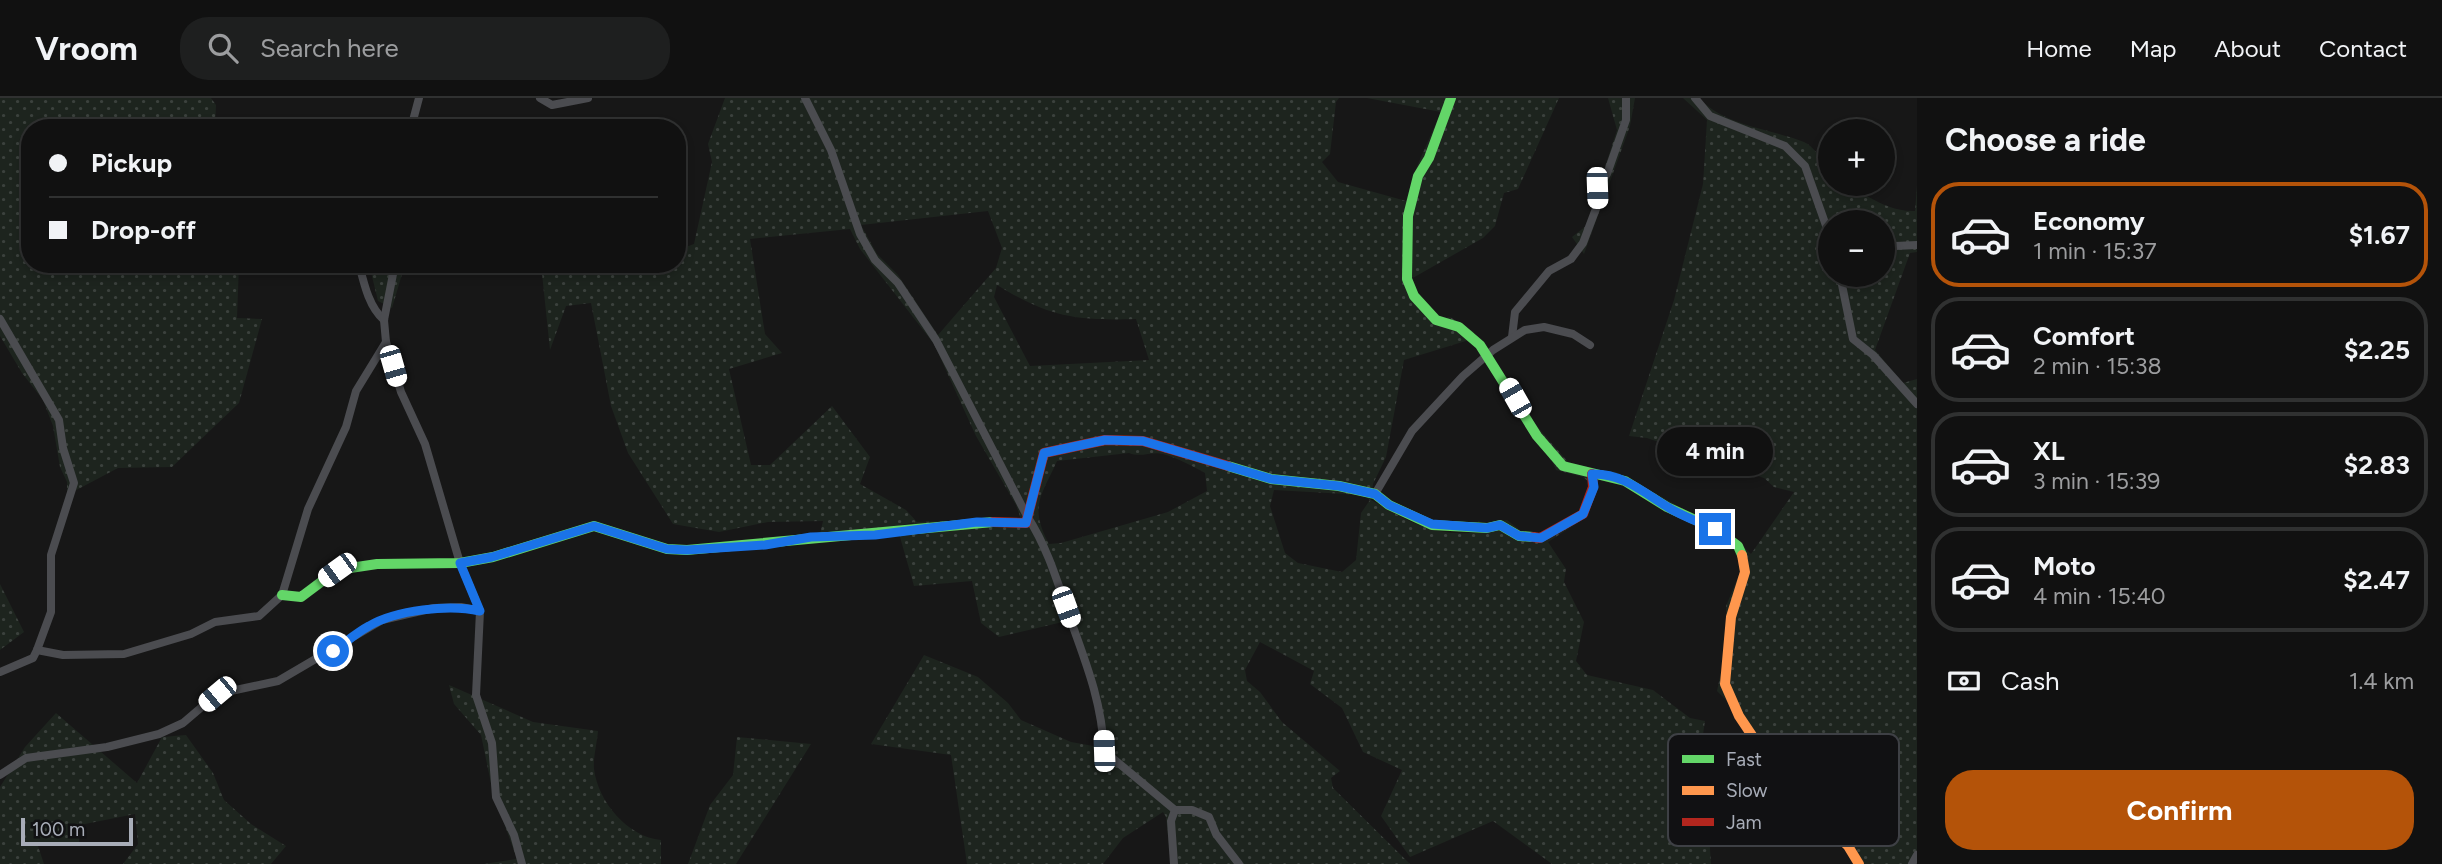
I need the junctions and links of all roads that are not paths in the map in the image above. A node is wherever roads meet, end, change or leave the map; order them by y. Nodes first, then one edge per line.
1 (419, 98) edge
2 (540, 98) edge
3 (588, 98) edge
4 (805, 98) edge
5 (1451, 98) edge
6 (1626, 98) edge
7 (1695, 98) edge
8 (413, 119) edge
9 (1821, 210) edge
10 (1917, 245) edge
11 (1895, 246) edge
12 (361, 273) edge
13 (393, 273) edge
14 (1842, 287) edge
15 (0, 319) edge
16 (384, 320) junction
17 (1512, 337) junction
18 (386, 342) junction
19 (1590, 345) dead end
20 (1486, 359) junction
21 (1917, 404) edge
22 (1592, 474) junction
23 (1375, 494) junction
24 (1027, 516) junction
25 (460, 563) junction
26 (282, 595) junction
27 (480, 611) junction
28 (37, 650) junction
29 (0, 672) edge
30 (1751, 734) edge
31 (0, 775) edge
32 (1175, 810) junction
33 (1848, 846) edge
34 (1917, 855) edge
35 (522, 864) edge
36 (1174, 864) edge
37 (1239, 864) edge
38 (1859, 864) edge
39 (1912, 864) edge

1 - 8 street
2 - 3 street
4 - 24 street
5 - 20 street
6 - 17 street
7 - 9 street
10 - 11 street
12 - 16 street
13 - 16 street
14 - 21 street
15 - 28 street
16 - 18 street
17 - 19 street
17 - 20 street
18 - 25 street
18 - 26 street
20 - 22 street
20 - 23 street
22 - 23 street
22 - 30 street
23 - 24 street
24 - 25 street
24 - 32 street
25 - 26 street
25 - 27 street
26 - 28 street
27 - 31 street
27 - 35 street
28 - 29 street
32 - 36 street
32 - 37 street
33 - 38 street
34 - 39 street

